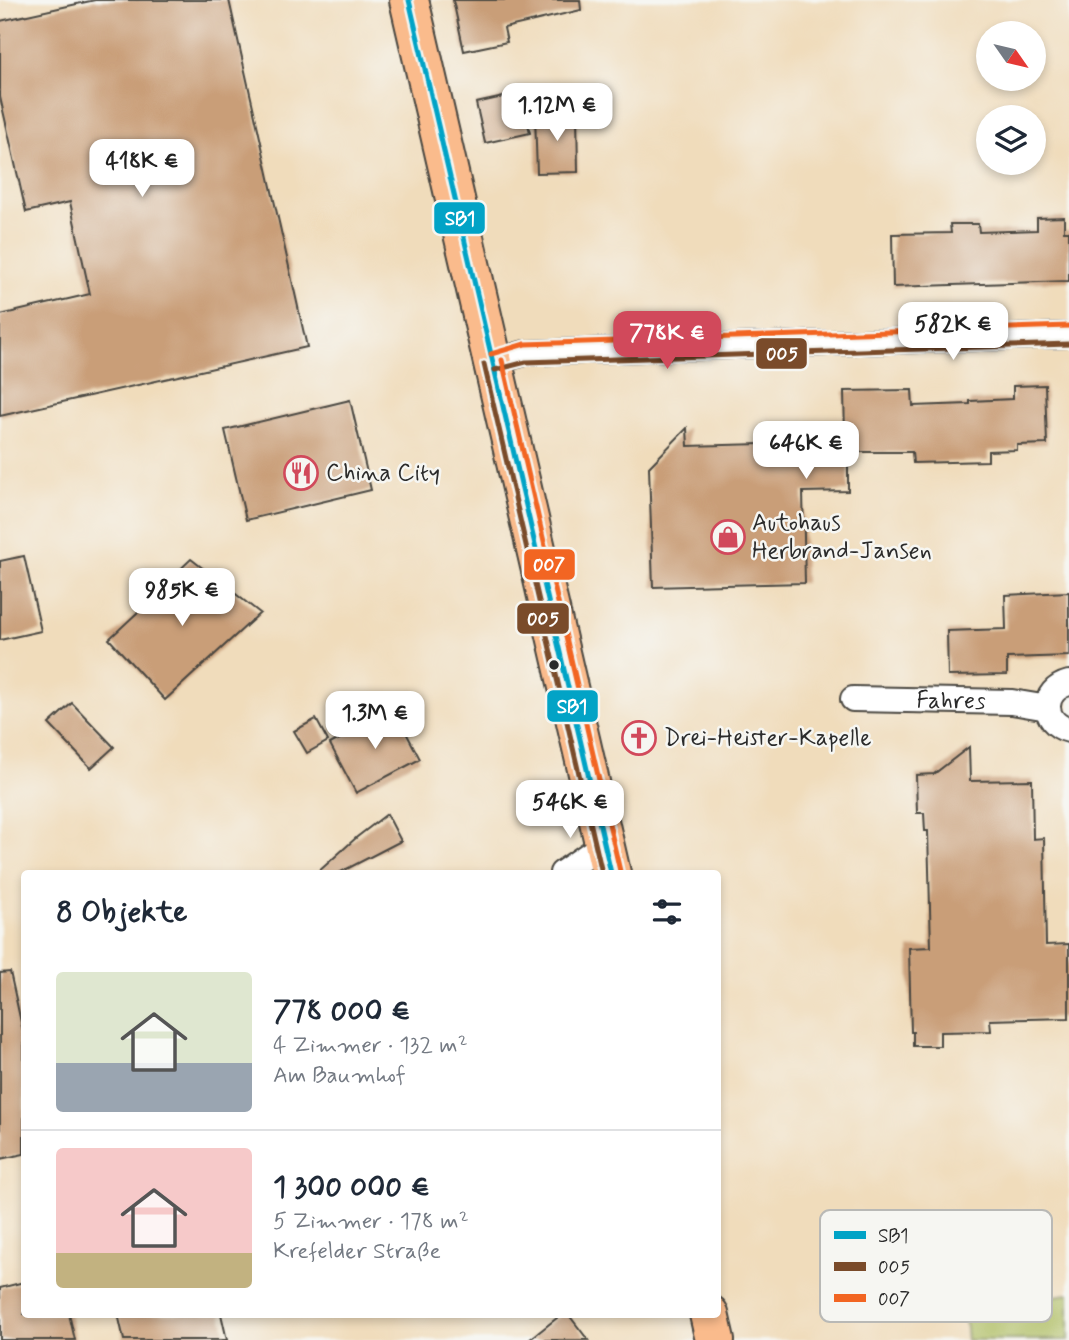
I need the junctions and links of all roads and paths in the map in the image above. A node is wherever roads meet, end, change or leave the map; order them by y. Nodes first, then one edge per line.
1 (409, 0) edge
2 (1069, 335) edge
3 (493, 362) junction
4 (1069, 683) edge
5 (853, 699) dead end
6 (1048, 708) junction
7 (1069, 730) edge
8 (608, 859) edge
9 (572, 870) edge
10 (710, 1318) edge
11 (715, 1340) edge

1 - 3 main road
2 - 3 street
3 - 8 main road
4 - 6 street
5 - 6 street, Fahres
6 - 7 street
8 - 9 street
10 - 11 main road

